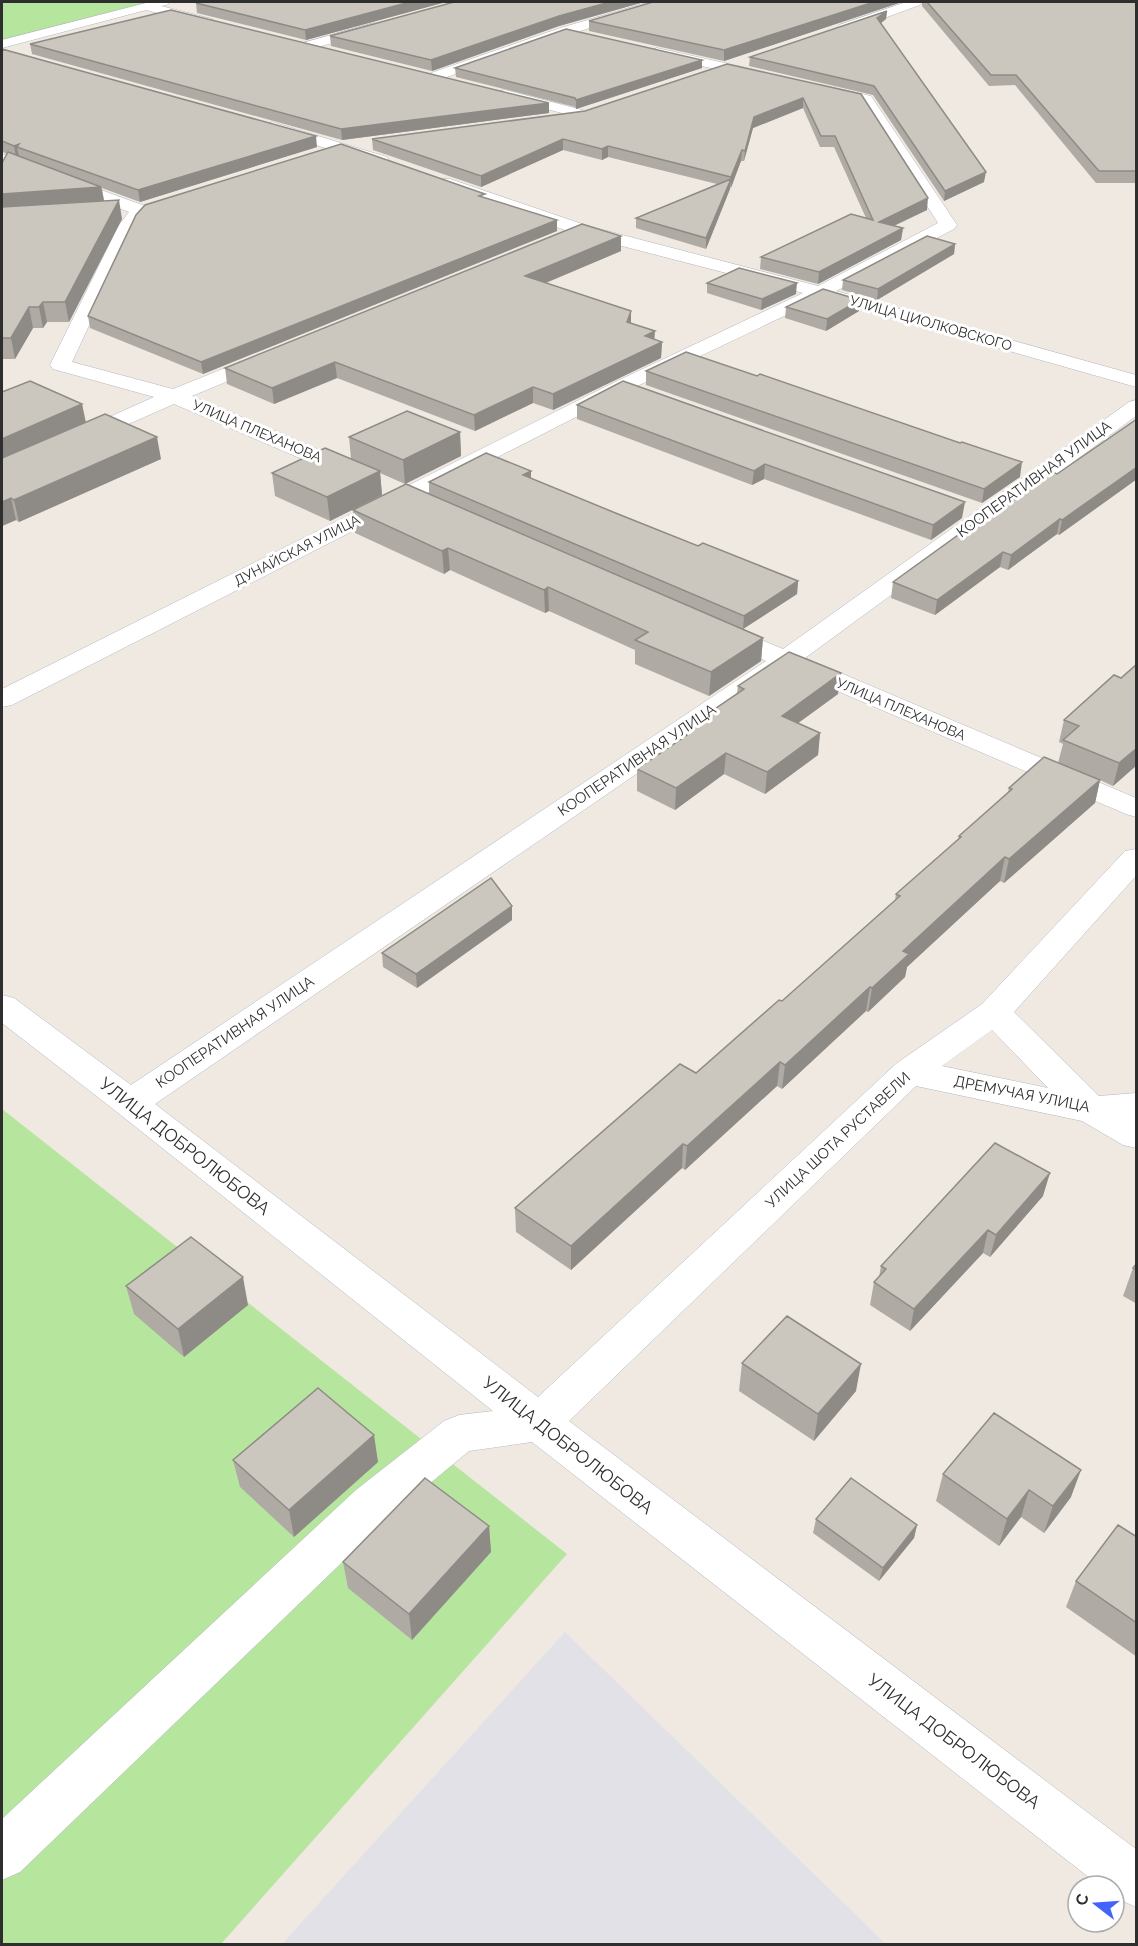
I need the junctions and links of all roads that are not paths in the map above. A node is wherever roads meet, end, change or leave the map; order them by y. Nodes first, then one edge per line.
1 (163, 2) edge
2 (662, 2) edge
3 (916, 2) edge
4 (145, 6) junction
5 (384, 24) edge
6 (224, 27) edge
7 (565, 31) junction
8 (827, 33) edge
9 (599, 39) edge
10 (2, 44) edge
11 (645, 50) edge
12 (2, 52) edge
13 (337, 55) edge
14 (759, 56) edge
15 (24, 59) edge
16 (725, 68) junction
17 (693, 78) edge
18 (784, 81) edge
19 (459, 82) edge
20 (807, 86) edge
21 (493, 91) edge
22 (550, 120) edge
23 (251, 122) edge
24 (376, 142) edge
25 (342, 147) junction
26 (308, 157) edge
27 (2, 159) edge
28 (396, 166) edge
29 (429, 177) edge
30 (144, 209) junction
31 (104, 213) edge
32 (582, 230) junction
33 (560, 239) edge
34 (820, 292) junction
35 (284, 351) edge
36 (1137, 381) edge
37 (622, 386) junction
38 (174, 396) junction
39 (655, 398) edge
40 (1137, 406) edge
41 (2, 473) edge
42 (417, 499) junction
43 (698, 622) edge
44 (784, 660) junction
45 (2, 699) edge
46 (1137, 808) edge
47 (1137, 858) edge
48 (2, 1006) edge
49 (994, 1012) junction
50 (909, 1072) junction
51 (130, 1102) junction
52 (1137, 1106) edge
53 (1091, 1110) junction
54 (1137, 1135) edge
55 (539, 1423) junction
56 (2, 1854) edge
57 (1137, 1881) edge

1 - 4 street
2 - 7 street
3 - 8 street
4 - 6 street
4 - 10 street
5 - 13 street
7 - 9 street
7 - 19 street
11 - 16 street
12 - 15 street
14 - 16 street
16 - 17 street
16 - 18 street
20 - 34 street, ДУНАЙСКАЯ УЛИЦА
21 - 22 street
23 - 25 street
24 - 25 street
25 - 26 street
25 - 28 street
27 - 30 street
29 - 32 street, УЛИЦА ЦИОЛКОВСКОГО
30 - 31 street
30 - 38 street, УЛИЦА ПЛЕХАНОВА
32 - 33 street
32 - 34 street, УЛИЦА ЦИОЛКОВСКОГО
34 - 36 street, УЛИЦА ЦИОЛКОВСКОГО
34 - 37 street, ДУНАЙСКАЯ УЛИЦА
35 - 38 street
37 - 39 street
37 - 42 street, ДУНАЙСКАЯ УЛИЦА
38 - 41 street
38 - 42 street, УЛИЦА ПЛЕХАНОВА
40 - 44 street, КООПЕРАТИВНАЯ УЛИЦА
42 - 45 street, ДУНАЙСКАЯ УЛИЦА
43 - 44 street, УЛИЦА ПЛЕХАНОВА
44 - 46 street, УЛИЦА ПЛЕХАНОВА
44 - 51 street, КООПЕРАТИВНАЯ УЛИЦА
47 - 49 street, УЛИЦА ШОТА РУСТАВЕЛИ
48 - 51 street, УЛИЦА ДОБРОЛЮБОВА
49 - 50 street, УЛИЦА ШОТА РУСТАВЕЛИ
49 - 53 street
50 - 53 street, ДРЕМУЧАЯ УЛИЦА
50 - 55 street, УЛИЦА ШОТА РУСТАВЕЛИ
51 - 55 street, УЛИЦА ДОБРОЛЮБОВА
52 - 53 street, ДРЕМУЧАЯ УЛИЦА
53 - 54 street
55 - 56 street
55 - 57 street, УЛИЦА ДОБРОЛЮБОВА

